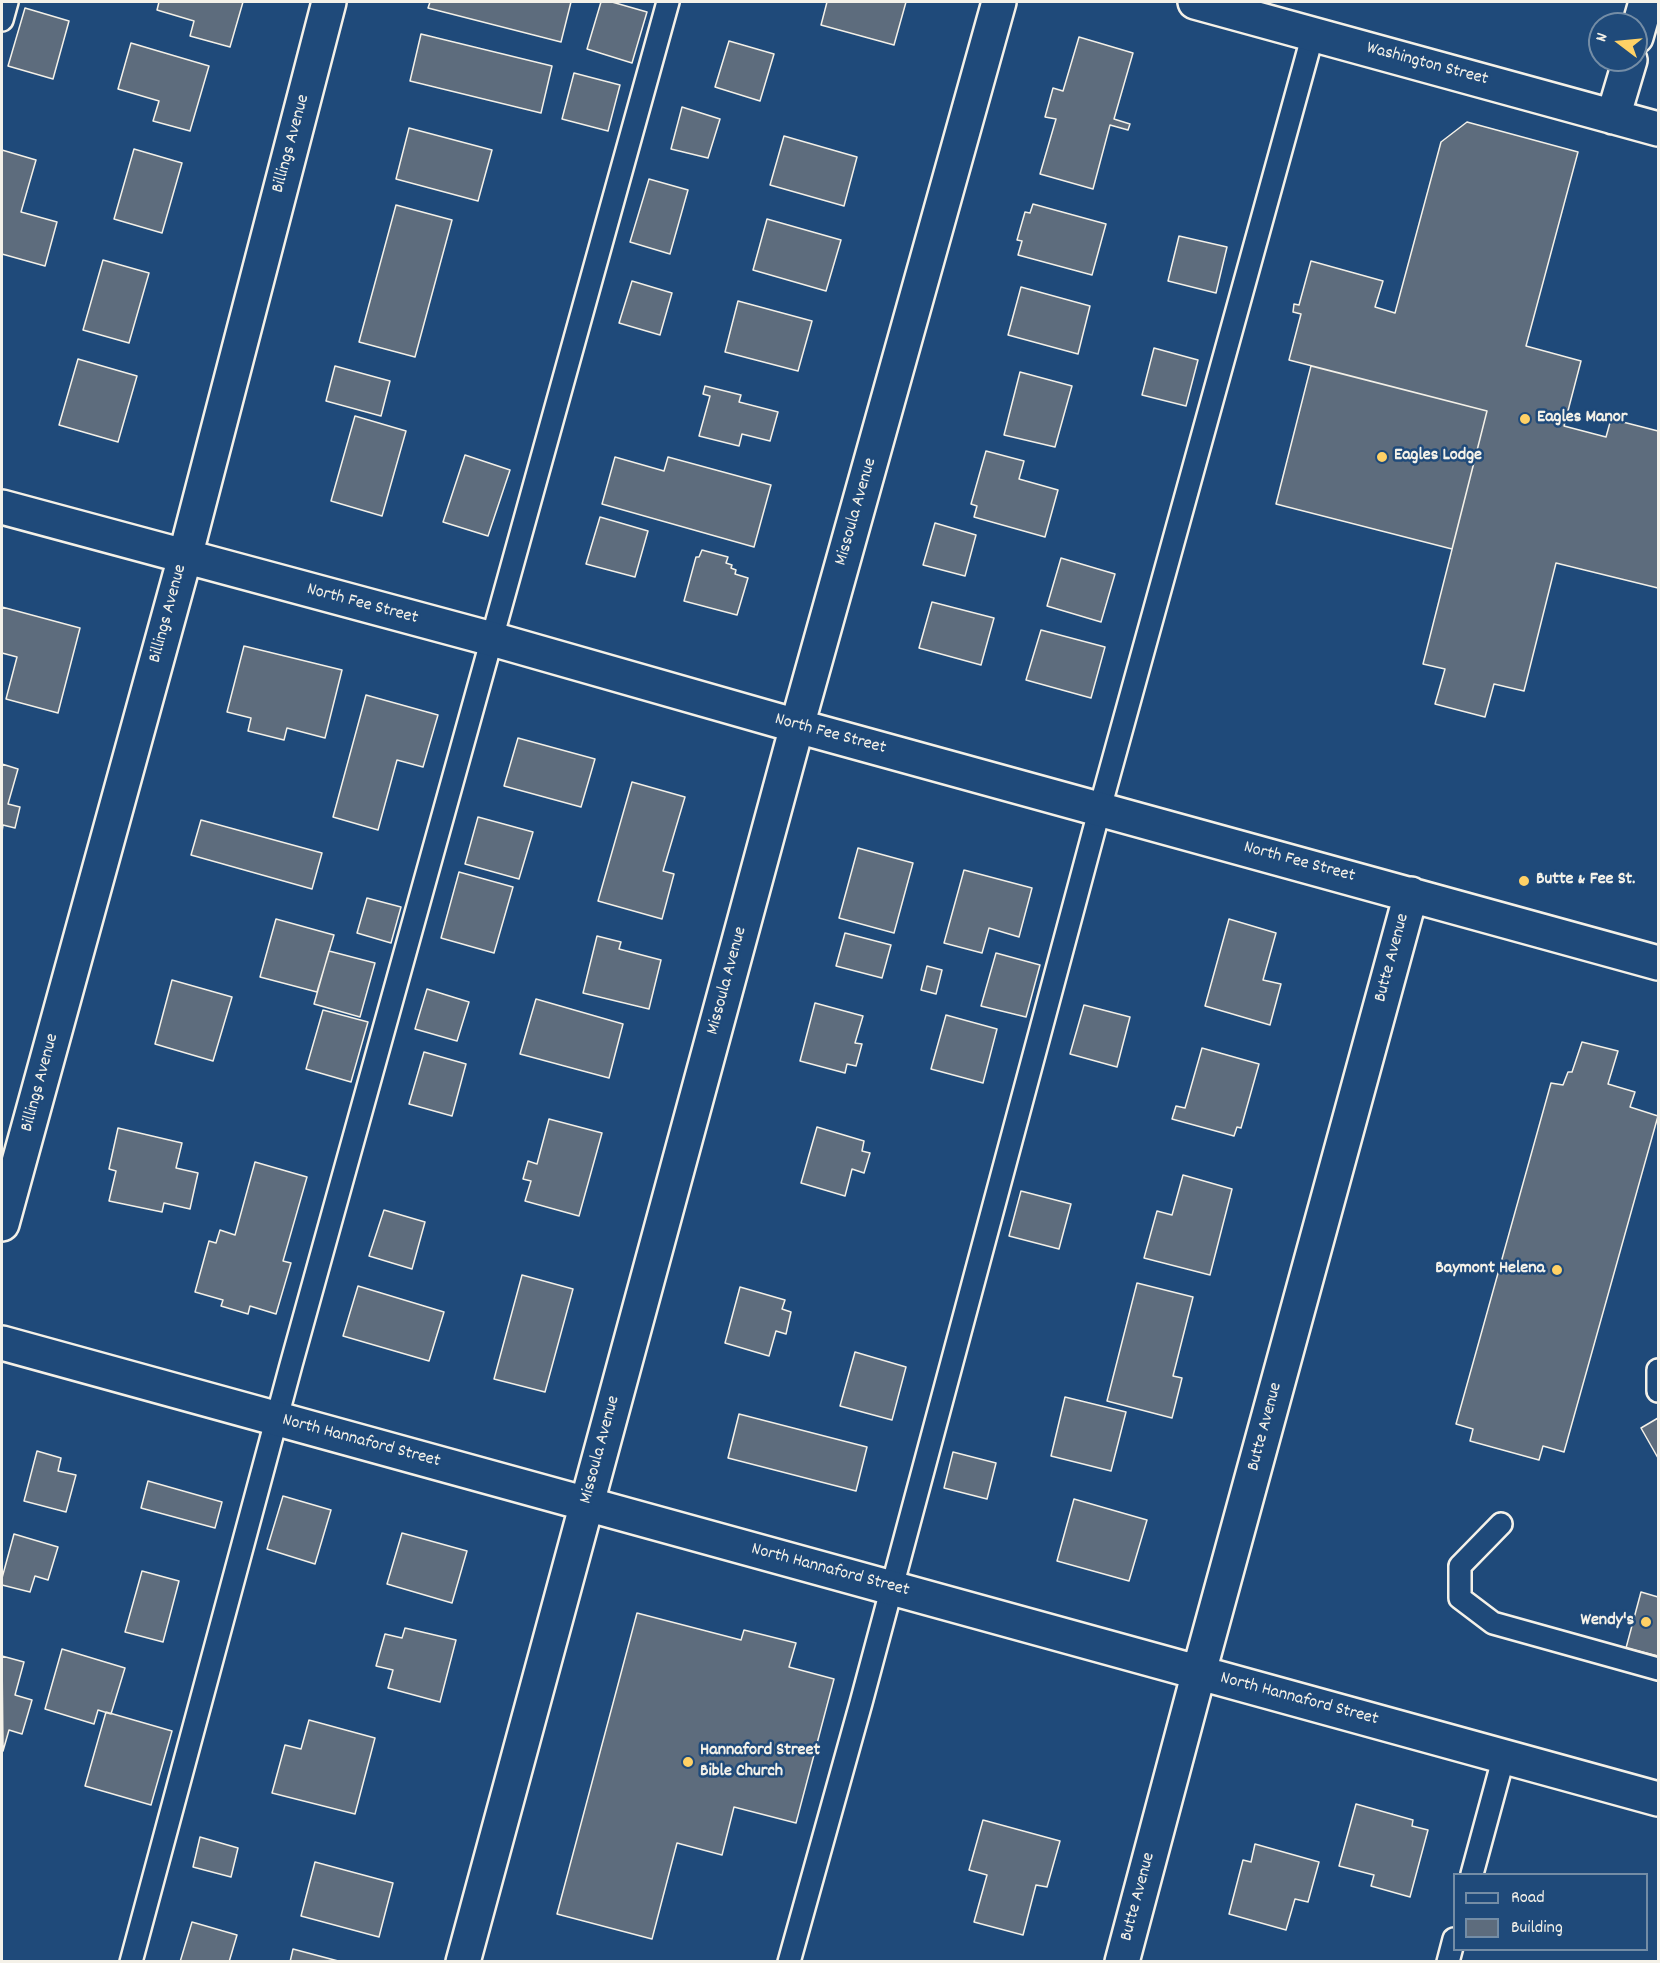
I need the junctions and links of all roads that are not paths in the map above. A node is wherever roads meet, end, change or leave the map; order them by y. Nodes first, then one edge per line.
1 (7, 2) edge
2 (329, 2) edge
3 (668, 2) edge
4 (999, 2) edge
5 (1195, 2) edge
6 (2, 20) edge
7 (1313, 34) junction
8 (1626, 72) edge
9 (1613, 117) junction
10 (1659, 129) edge
11 (2, 507) edge
12 (185, 557) junction
13 (492, 639) junction
14 (797, 726) junction
15 (1100, 808) junction
16 (1411, 894) junction
17 (1659, 963) edge
18 (2, 1224) edge
19 (2, 1343) edge
20 (1659, 1370) edge
21 (1659, 1391) edge
22 (277, 1419) junction
23 (586, 1504) junction
24 (1501, 1524) dead end
25 (891, 1588) junction
26 (1659, 1669) edge
27 (1199, 1672) junction
28 (1504, 1756) junction
29 (1659, 1799) edge
30 (1473, 1873) edge
31 (1453, 1946) edge
32 (131, 1962) edge
33 (463, 1962) edge
34 (789, 1962) edge
35 (1122, 1962) edge
36 (1448, 1962) edge

1 - 6 lane
2 - 12 street, Billings Avenue
3 - 13 lane
4 - 14 street, Missoula Avenue
5 - 7 street, Washington Street
7 - 9 street, Washington Street
7 - 15 lane
8 - 9 street
9 - 10 street, Washington Street
11 - 12 street, North Fee Street
12 - 13 street, North Fee Street
12 - 18 street, Billings Avenue
13 - 14 street, North Fee Street
13 - 22 lane
14 - 15 street, North Fee Street
14 - 23 street, Missoula Avenue
15 - 16 street, North Fee Street
15 - 25 lane
16 - 17 street, North Fee Street
16 - 27 street, Butte Avenue
19 - 22 street, North Hannaford Street
20 - 21 lane
22 - 23 street, North Hannaford Street
22 - 32 lane
23 - 25 street, North Hannaford Street
23 - 33 street, Missoula Avenue
24 - 26 lane
25 - 27 street, North Hannaford Street
25 - 34 lane
27 - 28 street, North Hannaford Street
27 - 35 street, Butte Avenue
28 - 29 street, North Hannaford Street
28 - 30 lane
31 - 36 lane

